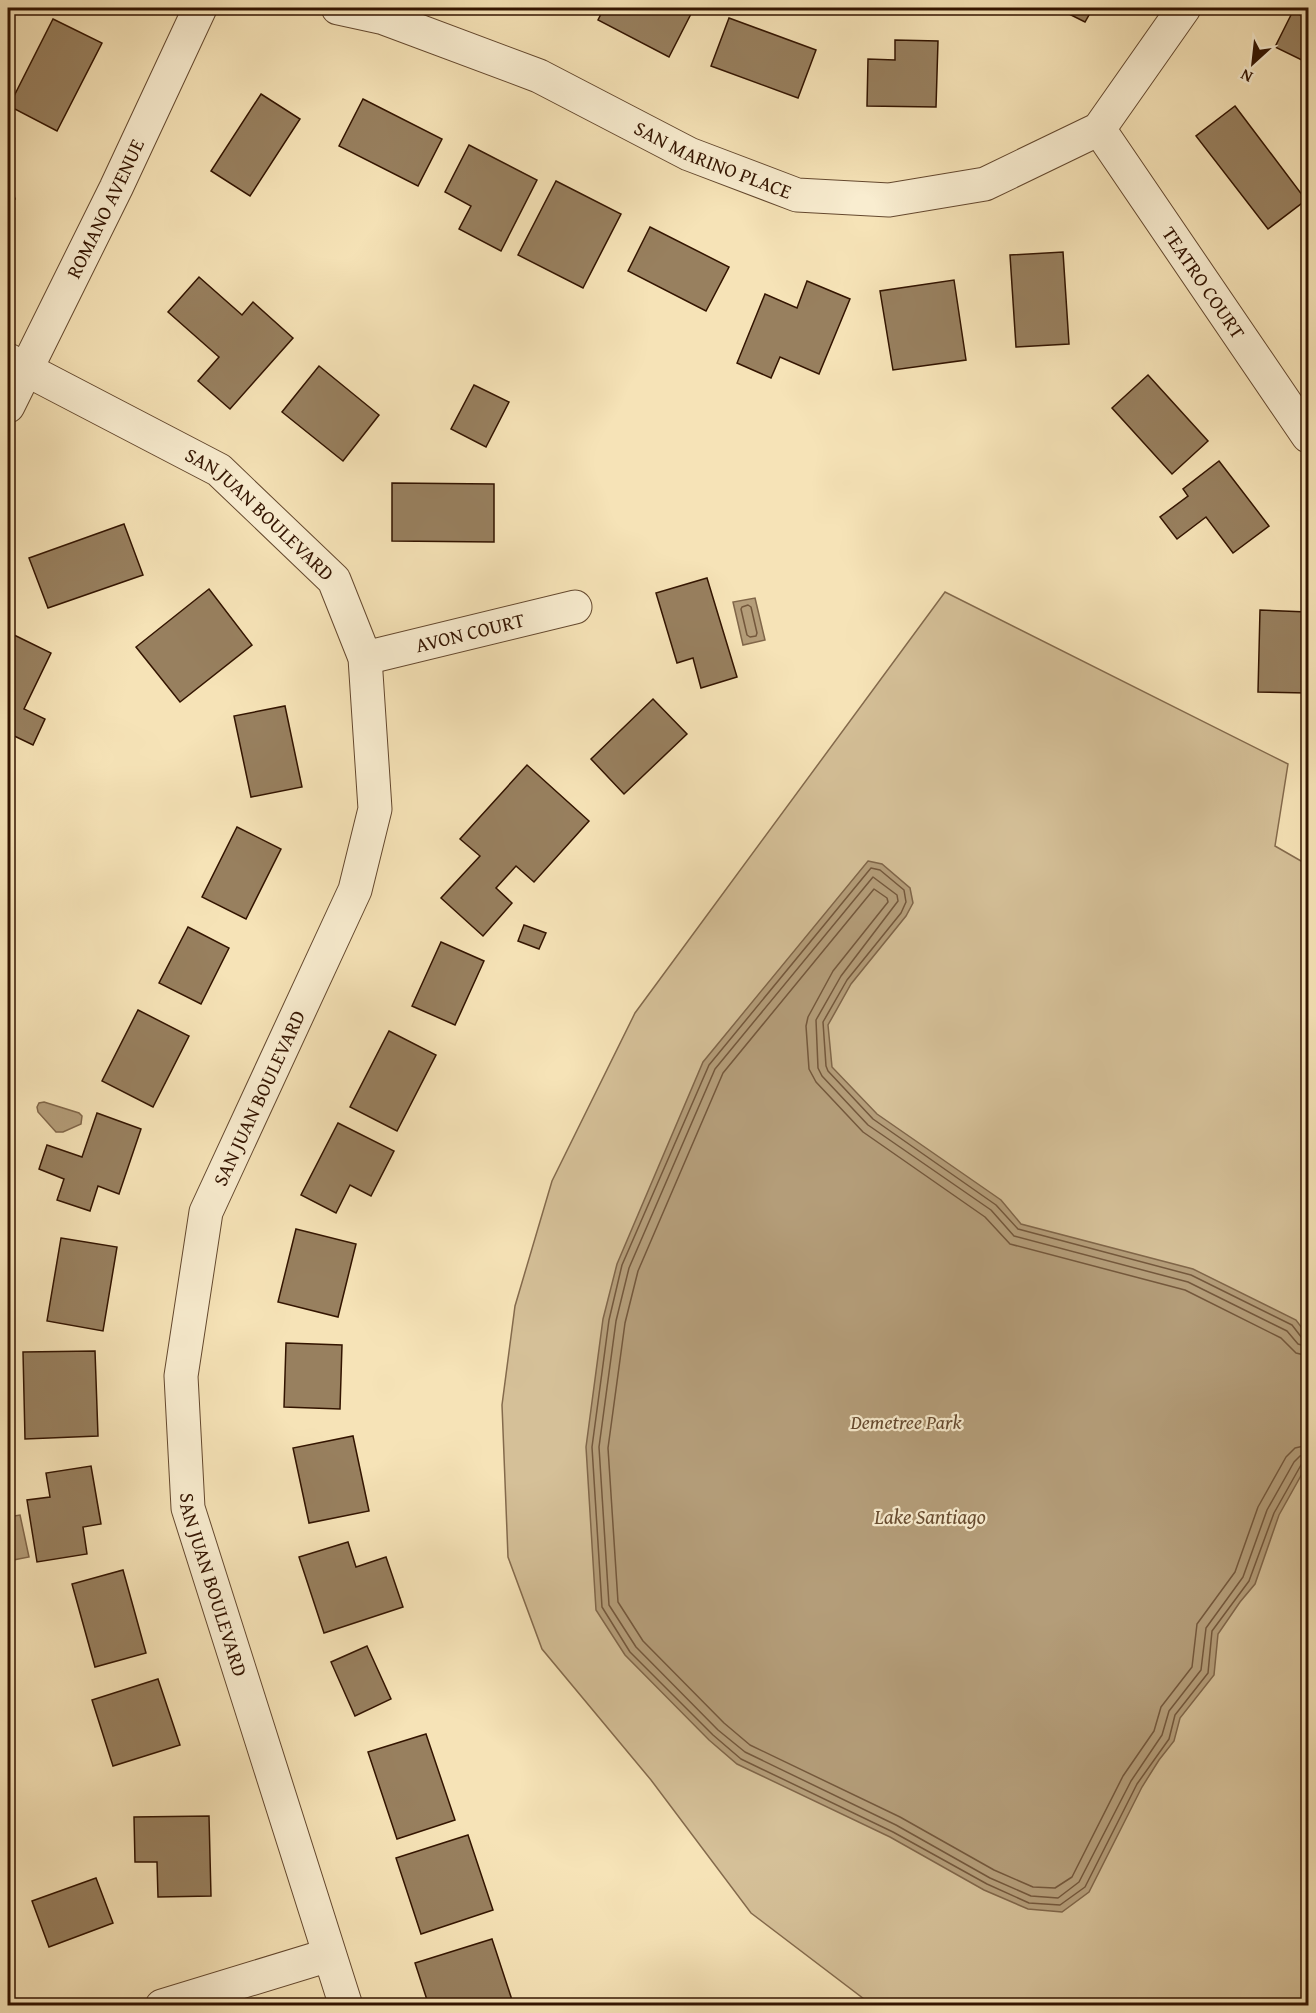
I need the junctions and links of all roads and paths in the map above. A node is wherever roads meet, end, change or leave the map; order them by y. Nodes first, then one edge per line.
1 (200, 8) edge
2 (338, 8) edge
3 (1184, 8) edge
4 (1099, 129) junction
5 (17, 364) edge
6 (8, 406) edge
7 (1308, 436) edge
8 (575, 607) dead end
9 (365, 658) junction
10 (330, 1955) junction
11 (162, 2006) edge
12 (346, 2006) edge

1 - 5 street, ROMANO AVENUE
2 - 4 street, SAN MARINO PLACE
3 - 4 street
4 - 7 street, TEATRO COURT
5 - 6 street, ROMANO AVENUE
5 - 9 street, SAN JUAN BOULEVARD
8 - 9 street, AVON COURT
9 - 10 street, SAN JUAN BOULEVARD
10 - 11 street
10 - 12 street, SAN JUAN BOULEVARD

